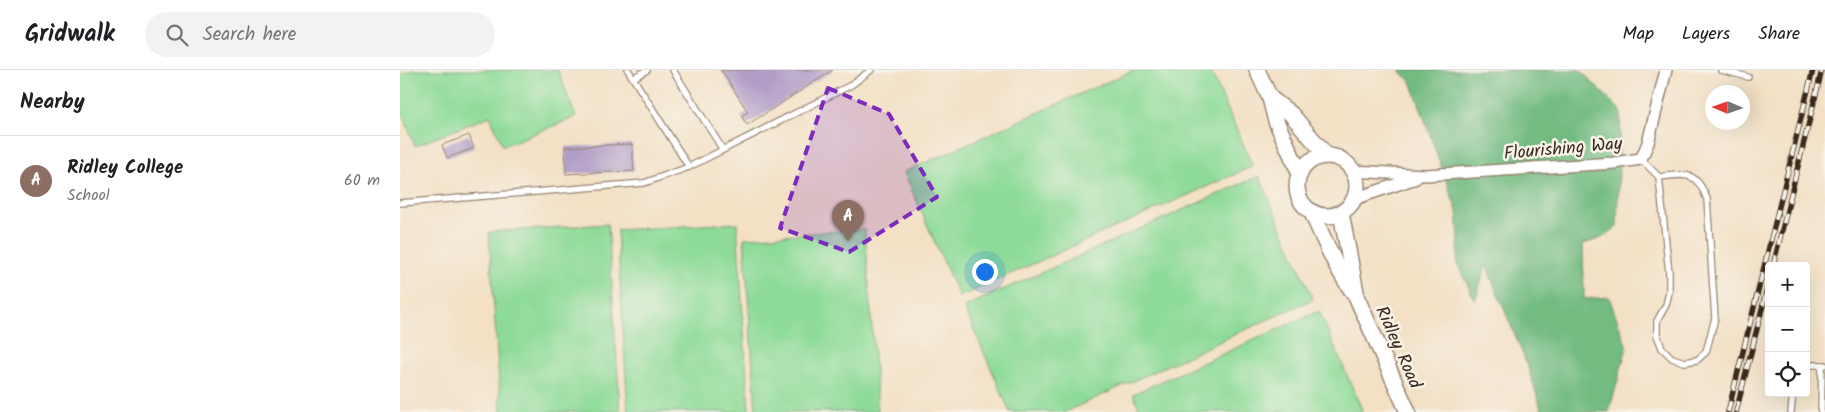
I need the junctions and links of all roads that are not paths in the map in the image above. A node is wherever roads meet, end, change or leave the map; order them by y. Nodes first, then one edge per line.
1 (628, 70) edge
2 (647, 70) edge
3 (672, 70) edge
4 (872, 70) edge
5 (1257, 70) edge
6 (1666, 70) edge
7 (1721, 70) edge
8 (1748, 77) dead end
9 (633, 78) junction
10 (1270, 98) junction
11 (723, 150) junction
12 (1327, 156) junction
13 (1641, 159) junction
14 (689, 166) junction
15 (1353, 171) junction
16 (1300, 174) junction
17 (1425, 175) junction
18 (1659, 177) junction
19 (1354, 200) junction
20 (400, 203) edge
21 (1312, 213) junction
22 (1341, 213) junction
23 (1356, 296) junction
24 (1810, 364) edge
25 (1824, 365) edge
26 (1793, 397) edge
27 (1408, 412) edge
28 (1791, 412) edge
29 (1821, 412) edge

1 - 9 lane
2 - 9 lane
3 - 11 lane
4 - 11 lane
5 - 10 street
6 - 13 street, Flourishing Way
7 - 8 lane
9 - 14 lane
10 - 12 street
10 - 16 street
11 - 14 lane
12 - 15 street
12 - 16 street
13 - 17 street, Flourishing Way
13 - 18 lane
14 - 20 lane
15 - 17 street, Flourishing Way
15 - 19 street
16 - 21 street
17 - 19 street, Flourishing Way
18 - 18 lane
19 - 22 street
21 - 22 street
21 - 23 street, Ridley Road
22 - 23 street, Ridley Road
23 - 27 street, Ridley Road
24 - 25 lane
25 - 29 lane
26 - 28 lane

